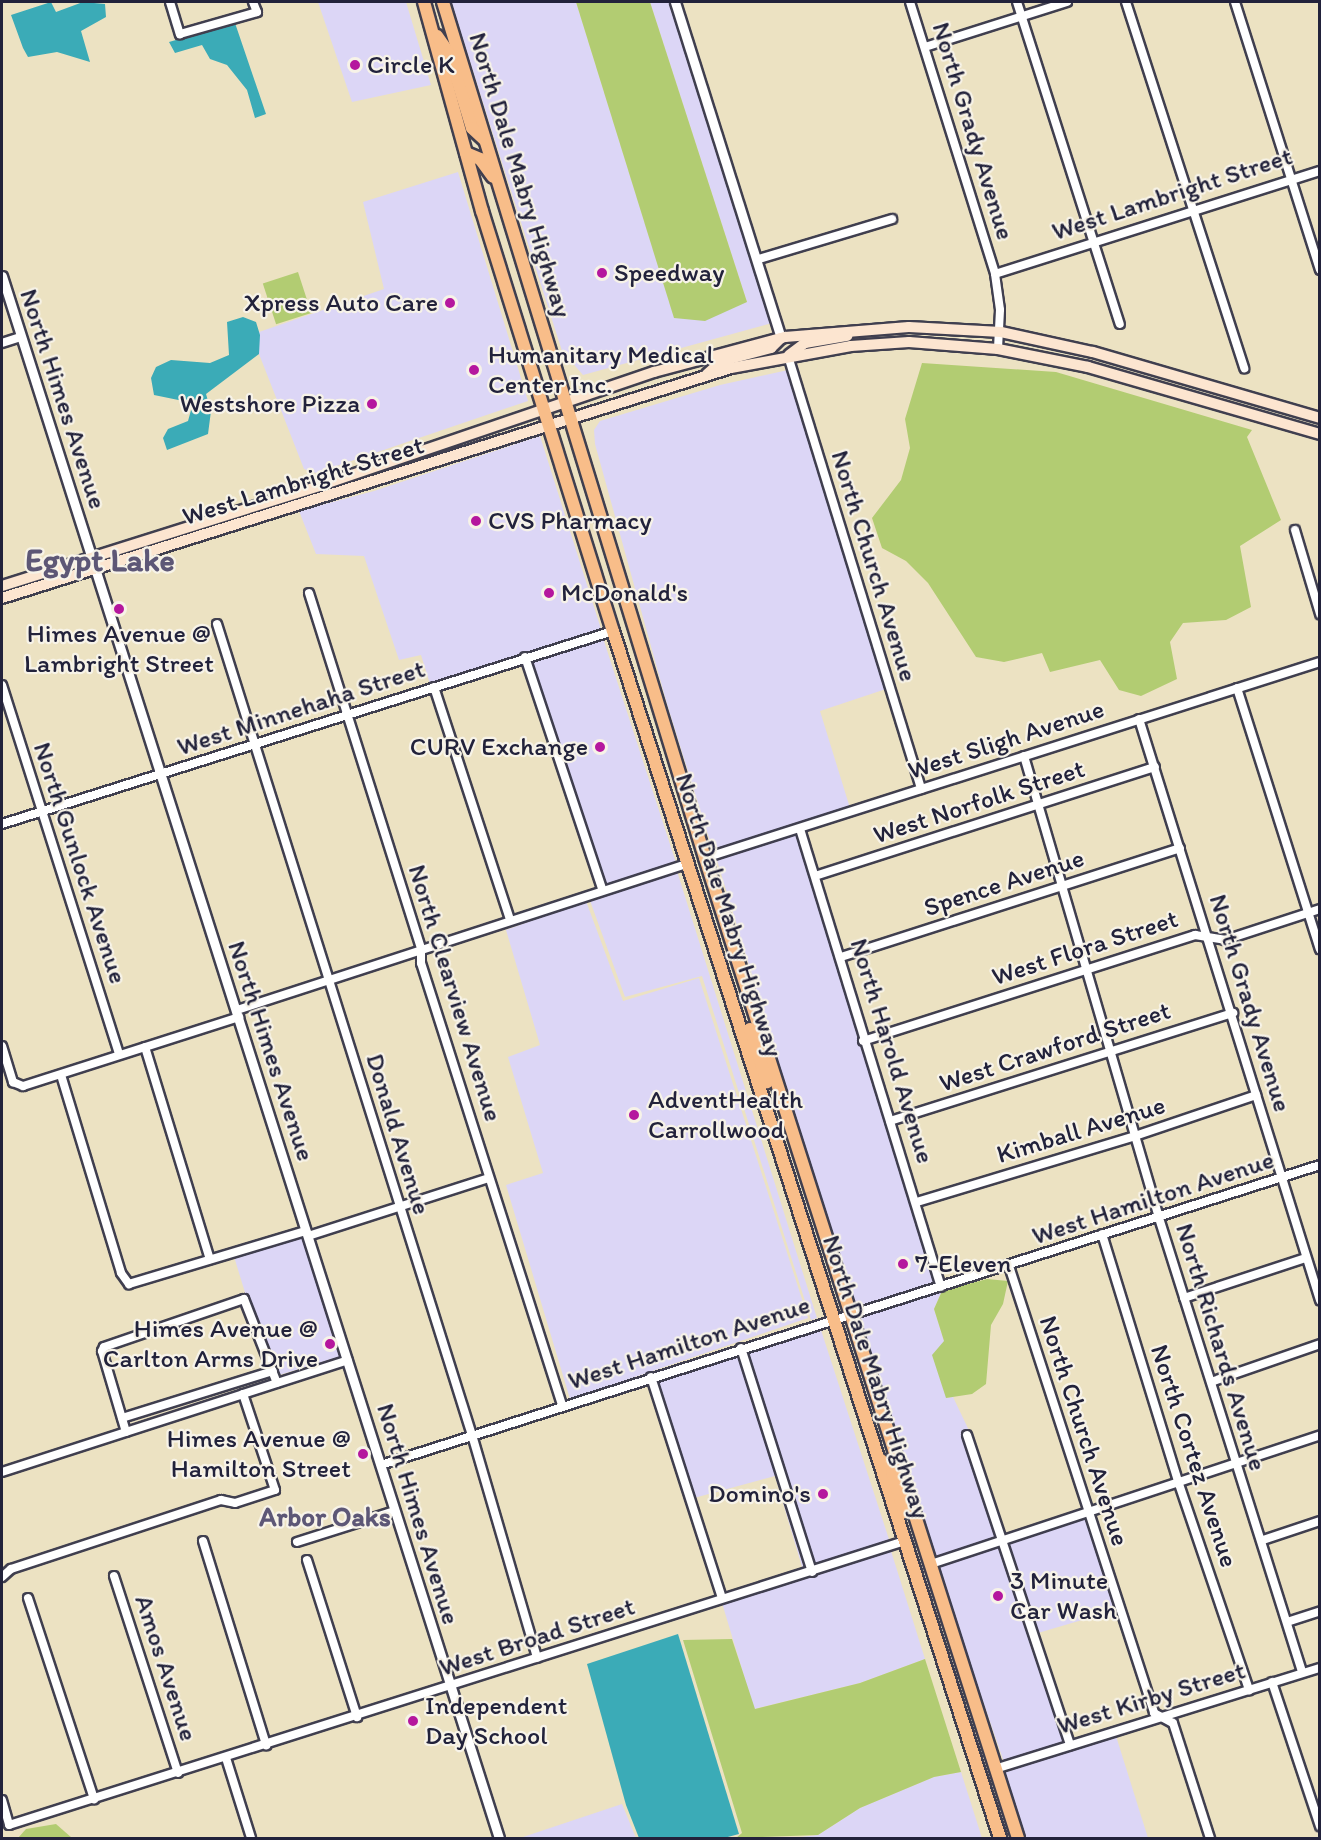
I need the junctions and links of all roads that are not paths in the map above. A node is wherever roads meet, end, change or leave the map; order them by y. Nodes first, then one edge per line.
1 (170, 2) edge
2 (253, 2) edge
3 (424, 2) edge
4 (443, 2) edge
5 (675, 2) edge
6 (910, 2) edge
7 (1017, 2) edge
8 (1067, 2) edge
9 (1126, 2) edge
10 (1235, 2) edge
11 (1022, 16) junction
12 (431, 27) junction
13 (926, 47) junction
14 (486, 141) junction
15 (466, 153) junction
16 (1320, 171) edge
17 (1291, 180) junction
18 (502, 189) junction
19 (1194, 211) junction
20 (892, 219) dead end
21 (1094, 243) junction
22 (759, 259) junction
23 (1038, 260) joint
24 (1320, 270) edge
25 (995, 274) junction
26 (2, 276) edge
27 (1120, 324) dead end
28 (870, 329) junction
29 (1001, 332) junction
30 (21, 337) junction
31 (781, 338) junction
32 (2, 343) edge
33 (998, 349) junction
34 (788, 356) junction
35 (1244, 368) dead end
36 (704, 376) junction
37 (566, 403) junction
38 (545, 411) junction
39 (1320, 418) edge
40 (572, 421) junction
41 (550, 428) junction
42 (1320, 434) edge
43 (1296, 530) dead end
44 (92, 556) junction
45 (96, 568) junction
46 (2, 586) edge
47 (309, 593) dead end
48 (2, 598) edge
49 (1320, 614) edge
50 (217, 624) dead end
51 (613, 631) junction
52 (525, 657) junction
53 (1320, 662) edge
54 (2, 685) edge
55 (434, 687) junction
56 (1237, 688) junction
57 (348, 714) junction
58 (642, 716) junction
59 (1139, 719) junction
60 (255, 744) junction
61 (1024, 756) junction
62 (1155, 767) junction
63 (160, 775) junction
64 (921, 789) junction
65 (1039, 806) junction
66 (41, 811) junction
67 (2, 824) edge
68 (800, 829) junction
69 (1180, 848) junction
70 (705, 858) junction
71 (689, 863) junction
72 (815, 876) junction
73 (1060, 887) junction
74 (602, 889) junction
75 (1320, 909) edge
76 (1308, 912) junction
77 (510, 920) junction
78 (1209, 938) junction
79 (421, 948) junction
80 (1320, 949) edge
81 (841, 957) junction
82 (1086, 971) junction
83 (328, 981) junction
84 (727, 984) junction
85 (747, 991) junction
86 (1233, 1013) junction
87 (238, 1014) junction
88 (863, 1041) junction
89 (2, 1046) edge
90 (145, 1047) junction
91 (1110, 1051) junction
92 (119, 1054) junction
93 (61, 1075) junction
94 (1256, 1095) junction
95 (890, 1121) junction
96 (790, 1124) junction
97 (1135, 1136) junction
98 (781, 1155) junction
99 (1320, 1165) edge
100 (489, 1178) junction
101 (1283, 1178) junction
102 (917, 1202) junction
103 (398, 1207) junction
104 (816, 1208) junction
105 (1160, 1218) junction
106 (307, 1234) junction
107 (1102, 1234) junction
108 (1306, 1258) junction
109 (210, 1259) junction
110 (1009, 1266) junction
111 (941, 1287) junction
112 (1184, 1298) junction
113 (1320, 1300) edge
114 (850, 1316) junction
115 (833, 1318) junction
116 (1320, 1344) edge
117 (741, 1348) junction
118 (348, 1359) junction
119 (273, 1371) junction
120 (651, 1377) junction
121 (1211, 1382) junction
122 (277, 1383) junction
123 (243, 1394) junction
124 (562, 1406) junction
125 (122, 1418) junction
126 (126, 1432) junction
127 (1320, 1434) edge
128 (472, 1435) junction
129 (967, 1436) dead end
130 (877, 1455) junction
131 (381, 1465) junction
132 (1235, 1465) junction
133 (2, 1472) edge
134 (1179, 1484) junction
135 (395, 1511) junction
136 (1088, 1512) junction
137 (1320, 1521) edge
138 (1001, 1540) junction
139 (1263, 1540) junction
140 (203, 1541) dead end
141 (905, 1541) junction
142 (297, 1542) dead end
143 (307, 1560) dead end
144 (931, 1564) junction
145 (812, 1572) junction
146 (114, 1576) dead end
147 (2, 1577) edge
148 (28, 1598) dead end
149 (722, 1598) junction
150 (1320, 1611) edge
151 (1287, 1622) junction
152 (938, 1644) junction
153 (537, 1658) junction
154 (1320, 1668) edge
155 (1302, 1672) junction
156 (1272, 1682) junction
157 (451, 1688) junction
158 (1249, 1690) junction
159 (357, 1717) junction
160 (1162, 1718) junction
161 (266, 1745) junction
162 (1070, 1745) junction
163 (226, 1758) junction
164 (995, 1769) junction
165 (178, 1773) junction
166 (986, 1795) junction
167 (94, 1798) junction
168 (2, 1800) edge
169 (1320, 1826) edge
170 (251, 1839) edge
171 (499, 1839) edge
172 (1000, 1839) edge
173 (1011, 1839) edge
174 (1018, 1839) edge
175 (1210, 1839) edge

1 - 2 street
3 - 12 main road, North Dale Mabry Highway
4 - 14 main road, North Dale Mabry Highway
5 - 22 street
6 - 13 street, North Grady Avenue
7 - 11 street
8 - 11 street
9 - 19 street
10 - 17 street
11 - 13 street
11 - 21 street
12 - 14 main road
12 - 15 main road, North Dale Mabry Highway
13 - 25 street, North Grady Avenue
14 - 18 main road, North Dale Mabry Highway
15 - 18 main road
15 - 38 main road, North Dale Mabry Highway
16 - 17 street, West Lambright Street
17 - 19 street, West Lambright Street
17 - 24 street
18 - 37 main road, North Dale Mabry Highway
19 - 21 street, West Lambright Street
19 - 35 street
20 - 22 street
21 - 23 street, West Lambright Street
21 - 27 street
22 - 31 street
23 - 25 street, North Grady Avenue
25 - 29 street, North Grady Avenue
26 - 30 street, North Himes Avenue
28 - 29 main road
28 - 31 main road
28 - 34 main road
29 - 33 street, North Grady Avenue
29 - 39 main road
30 - 32 street
30 - 44 street, North Himes Avenue
31 - 36 main road
31 - 37 main road, West Lambright Street
33 - 34 main road
33 - 42 main road
34 - 36 main road
34 - 64 street, North Church Avenue
36 - 40 main road, West Lambright Street
37 - 38 main road, West Lambright Street
37 - 40 main road, North Dale Mabry Highway
38 - 41 main road, North Dale Mabry Highway
38 - 44 main road, West Lambright Street
40 - 41 main road, West Lambright Street
40 - 70 main road, North Dale Mabry Highway
41 - 45 main road, West Lambright Street
41 - 51 main road, North Dale Mabry Highway
43 - 49 street
44 - 45 street, North Himes Avenue
44 - 46 main road, West Lambright Street
45 - 48 main road, West Lambright Street
45 - 63 street, North Himes Avenue
47 - 57 street, North Clearview Avenue
50 - 60 street, Donald Avenue
51 - 52 street, West Minnehaha Street
51 - 58 main road, North Dale Mabry Highway
52 - 55 street, West Minnehaha Street
52 - 74 street
53 - 56 street, West Sligh Avenue
54 - 66 street, North Gunlock Avenue
55 - 57 street, West Minnehaha Street
55 - 77 street
56 - 59 street, West Sligh Avenue
56 - 76 street
57 - 60 street, West Minnehaha Street
57 - 79 street, North Clearview Avenue
58 - 70 main road
58 - 71 main road, North Dale Mabry Highway
59 - 61 street, West Sligh Avenue
59 - 62 street, North Grady Avenue
60 - 63 street, West Minnehaha Street
60 - 83 street, Donald Avenue
61 - 64 street, West Sligh Avenue
61 - 65 street, North Richards Avenue
62 - 65 street, West Norfolk Street
62 - 69 street, North Grady Avenue
63 - 66 street, West Minnehaha Street
63 - 87 street, North Himes Avenue
64 - 68 street, West Sligh Avenue
65 - 72 street, West Norfolk Street
65 - 73 street, North Richards Avenue
66 - 67 street, West Minnehaha Street
66 - 92 street, North Gunlock Avenue
68 - 70 street, West Sligh Avenue
68 - 72 street, North Harold Avenue
69 - 73 street, Spence Avenue
69 - 78 street, North Grady Avenue
70 - 85 main road, North Dale Mabry Highway
71 - 74 street
71 - 84 main road, North Dale Mabry Highway
71 - 85 main road
72 - 81 street, North Harold Avenue
73 - 81 street, Spence Avenue
73 - 82 street, North Richards Avenue
74 - 77 street
75 - 76 street, West Flora Street
76 - 78 street, West Flora Street
76 - 80 street
77 - 79 street
78 - 82 street, West Flora Street
78 - 86 street, North Grady Avenue
79 - 83 street
79 - 100 street, North Clearview Avenue
81 - 88 street, North Harold Avenue
82 - 88 street, West Flora Street
82 - 91 street, North Richards Avenue
83 - 87 street
83 - 103 street, Donald Avenue
84 - 96 main road
84 - 98 main road, North Dale Mabry Highway
85 - 96 main road, North Dale Mabry Highway
86 - 91 street, West Crawford Street
86 - 94 street, North Grady Avenue
87 - 90 street
87 - 106 street, North Himes Avenue
88 - 95 street, North Harold Avenue
89 - 93 street
90 - 92 street
90 - 109 street
91 - 95 street, West Crawford Street
91 - 97 street, North Richards Avenue
92 - 93 street
93 - 109 street
94 - 97 street, Kimball Avenue
94 - 101 street, North Grady Avenue
95 - 102 street, North Harold Avenue
96 - 104 main road, North Dale Mabry Highway
97 - 102 street, Kimball Avenue
97 - 105 street, North Richards Avenue
98 - 104 main road
98 - 115 main road, North Dale Mabry Highway
99 - 101 street, West Hamilton Avenue
100 - 103 street
100 - 124 street, North Clearview Avenue
101 - 105 street, West Hamilton Avenue
101 - 108 street, North Grady Avenue
102 - 111 street, North Harold Avenue
103 - 106 street
103 - 128 street, Donald Avenue
104 - 114 main road, North Dale Mabry Highway
105 - 107 street, West Hamilton Avenue
105 - 112 street, North Richards Avenue
106 - 109 street
106 - 118 street, North Himes Avenue
107 - 110 street, West Hamilton Avenue
107 - 134 street, North Cortez Avenue
108 - 112 street
108 - 113 street, North Grady Avenue
110 - 111 street, West Hamilton Avenue
110 - 136 street, North Church Avenue
111 - 114 street, West Hamilton Avenue
112 - 121 street, North Richards Avenue
114 - 115 street, West Hamilton Avenue
114 - 144 main road, North Dale Mabry Highway
115 - 117 street, West Hamilton Avenue
115 - 130 main road, North Dale Mabry Highway
116 - 121 street
117 - 120 street, West Hamilton Avenue
117 - 145 street
118 - 122 street
118 - 131 street, North Himes Avenue
119 - 122 street
119 - 125 street
119 - 125 street
120 - 124 street, West Hamilton Avenue
120 - 149 street
121 - 132 street, North Richards Avenue
122 - 123 street
123 - 126 street
123 - 147 street
124 - 128 street, West Hamilton Avenue
125 - 126 street
126 - 133 street
127 - 132 street
128 - 131 street, West Hamilton Avenue
128 - 153 street, Donald Avenue
129 - 138 street
130 - 141 main road, North Dale Mabry Highway
130 - 144 main road
131 - 135 street, North Himes Avenue
132 - 134 street
132 - 139 street, North Richards Avenue
134 - 136 street
134 - 158 street, North Cortez Avenue
135 - 142 street
135 - 157 street, North Himes Avenue
136 - 138 street
136 - 160 street, North Church Avenue
137 - 139 street
138 - 144 street
138 - 162 street
139 - 151 street, North Richards Avenue
140 - 161 street
141 - 145 street, West Broad Street
141 - 152 main road, North Dale Mabry Highway
143 - 159 street
144 - 164 main road, North Dale Mabry Highway
145 - 149 street, West Broad Street
146 - 165 street, Amos Avenue
148 - 167 street
149 - 153 street, West Broad Street
150 - 151 street
151 - 155 street, North Richards Avenue
152 - 164 main road
152 - 166 main road, North Dale Mabry Highway
153 - 157 street, West Broad Street
154 - 155 street, West Kirby Street
155 - 156 street, West Kirby Street
156 - 158 street, West Kirby Street
156 - 169 street
157 - 159 street, West Broad Street
157 - 171 street, North Himes Avenue
158 - 160 street, West Kirby Street
159 - 161 street, West Broad Street
160 - 162 street, West Kirby Street
160 - 175 street, North Church Avenue
161 - 163 street, West Broad Street
162 - 164 street, West Kirby Street
163 - 165 street, West Broad Street
163 - 170 street
164 - 174 main road, North Dale Mabry Highway
165 - 167 street, West Broad Street
166 - 172 main road, North Dale Mabry Highway
166 - 173 main road
167 - 168 street, West Broad Street

